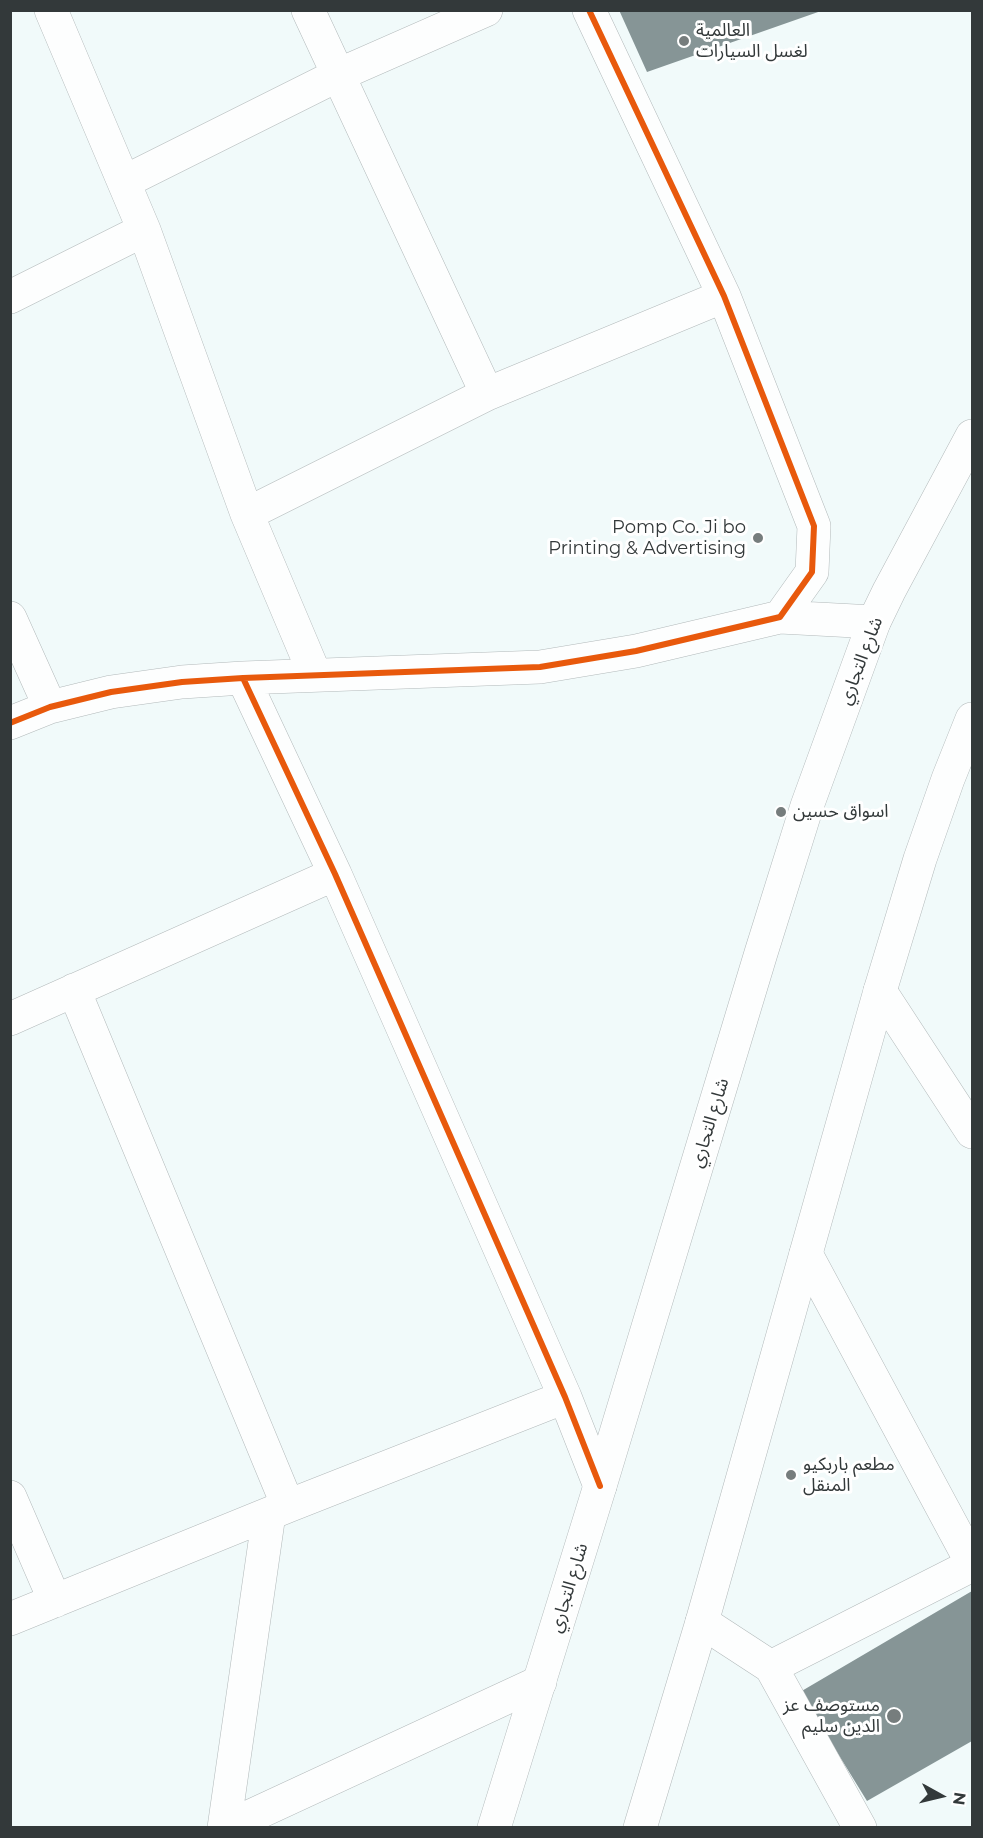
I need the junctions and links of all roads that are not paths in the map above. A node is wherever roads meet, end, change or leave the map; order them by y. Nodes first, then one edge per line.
1 (51, 10) edge
2 (308, 10) edge
3 (486, 10) edge
4 (590, 10) edge
5 (338, 75) junction
6 (124, 182) junction
7 (144, 230) junction
8 (724, 296) junction
9 (10, 297) edge
10 (487, 394) junction
11 (972, 436) edge
12 (247, 514) junction
13 (780, 617) junction
14 (10, 618) edge
15 (874, 622) junction
16 (315, 675) junction
17 (243, 678) junction
18 (50, 707) junction
19 (972, 719) edge
20 (10, 723) edge
21 (334, 874) junction
22 (74, 990) junction
23 (880, 991) junction
24 (10, 1019) edge
25 (972, 1132) edge
26 (806, 1254) junction
27 (565, 1397) junction
28 (600, 1486) junction
29 (10, 1497) edge
30 (278, 1510) junction
31 (972, 1564) edge
32 (55, 1601) junction
33 (10, 1619) edge
34 (702, 1622) junction
35 (771, 1667) junction
36 (540, 1682) junction
37 (225, 1827) edge
38 (494, 1827) edge
39 (640, 1827) edge
40 (860, 1827) edge

1 - 6 street
2 - 5 street
3 - 5 street
4 - 8 street
5 - 6 street
5 - 10 street
6 - 7 street
7 - 9 street
7 - 12 street
8 - 10 street
8 - 13 street
10 - 12 street
11 - 15 street, شارع التجاري
12 - 16 street
13 - 15 street
13 - 16 street
14 - 18 street
15 - 28 street, شارع التجاري
16 - 17 street
17 - 18 street
17 - 21 street
18 - 20 street
19 - 23 street
21 - 22 street
21 - 27 street
22 - 24 street
22 - 30 street
23 - 25 street
23 - 26 street
26 - 31 street
26 - 34 street
27 - 28 street
27 - 30 street
28 - 36 street, شارع التجاري
29 - 32 street
30 - 32 street
30 - 37 street
31 - 35 street
32 - 33 street
34 - 35 street
34 - 39 street
35 - 40 street
36 - 37 street
36 - 38 street, شارع التجاري

